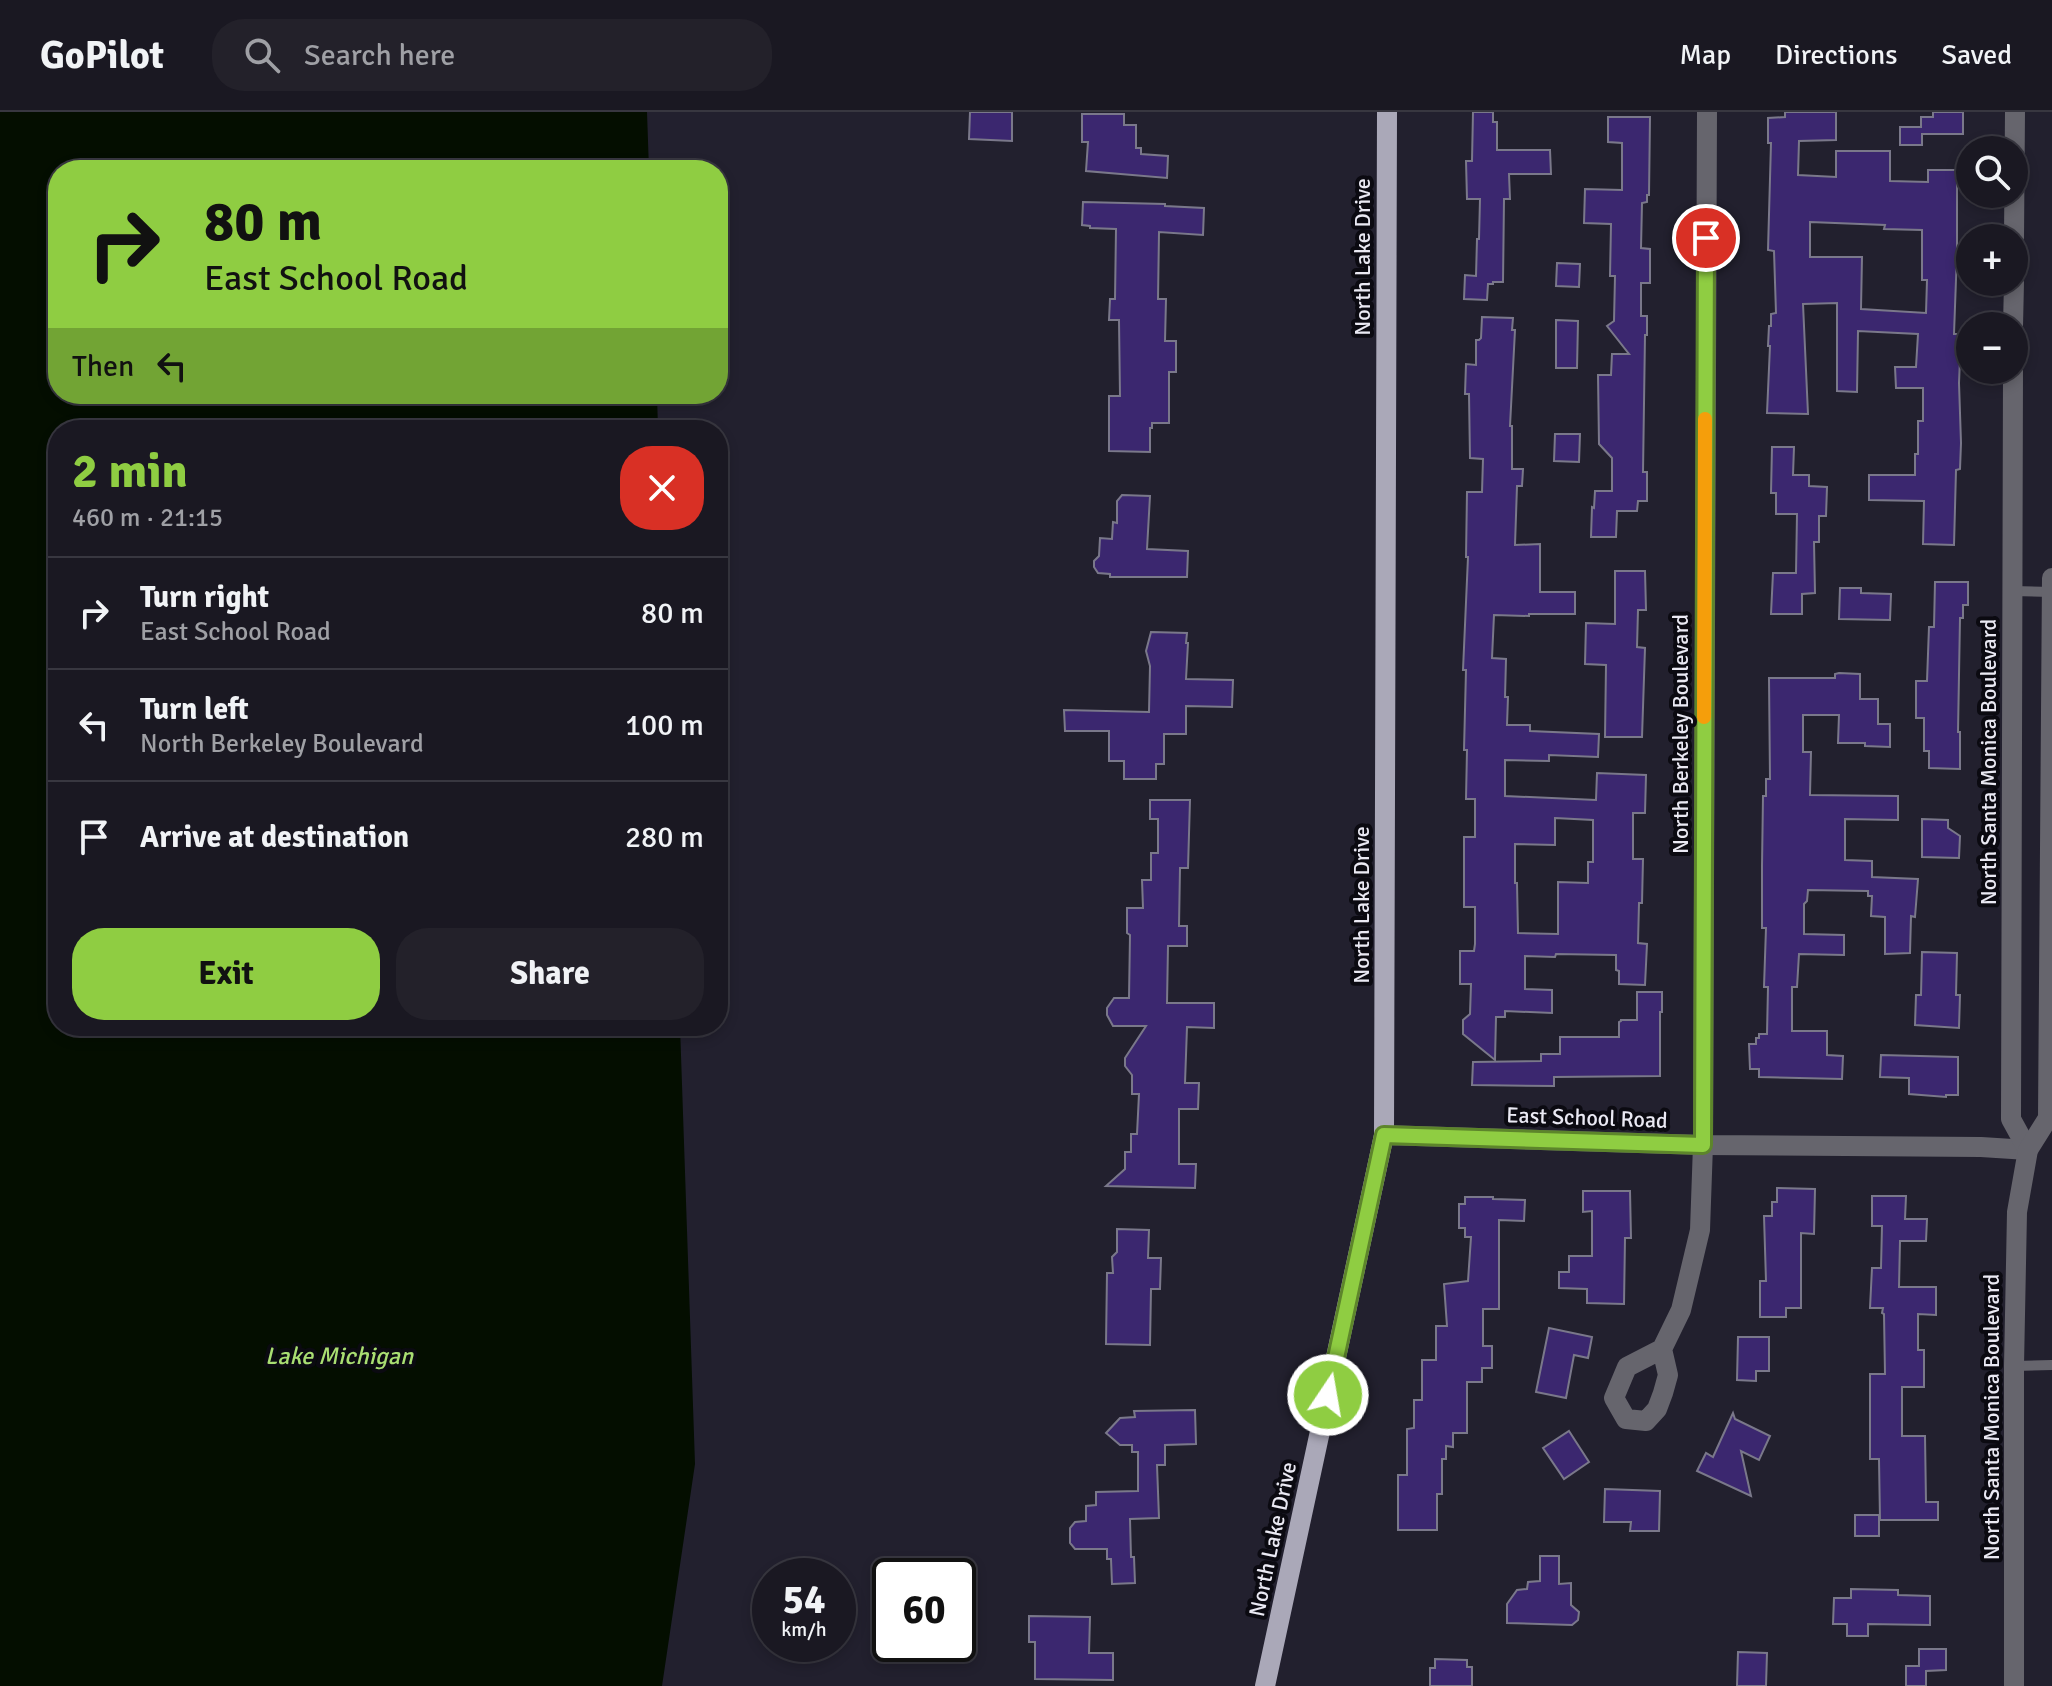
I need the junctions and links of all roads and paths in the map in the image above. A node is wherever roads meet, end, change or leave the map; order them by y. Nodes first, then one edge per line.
1 (1387, 112) edge
2 (1707, 112) edge
3 (2015, 112) edge
4 (2014, 224) edge
5 (2013, 384) edge
6 (2052, 578) edge
7 (2012, 591) junction
8 (2052, 592) edge
9 (1384, 1135) junction
10 (1703, 1145) junction
11 (2028, 1150) junction
12 (1662, 1349) dead end
13 (2052, 1365) edge
14 (2014, 1366) junction
15 (1265, 1686) edge
16 (2014, 1686) edge

1 - 9 main road, North Lake Drive
2 - 10 street, North Berkeley Boulevard
3 - 4 street
5 - 7 street, North Santa Monica Boulevard
6 - 8 street, North Santa Monica Boulevard
7 - 8 lane
7 - 11 street, North Santa Monica Boulevard
8 - 11 street, North Santa Monica Boulevard
9 - 10 street, East School Road
9 - 15 main road, North Lake Drive
10 - 11 street, East School Road
10 - 12 street, North Berkeley Boulevard
11 - 14 street, North Santa Monica Boulevard
13 - 14 lane
14 - 16 street, North Santa Monica Boulevard

